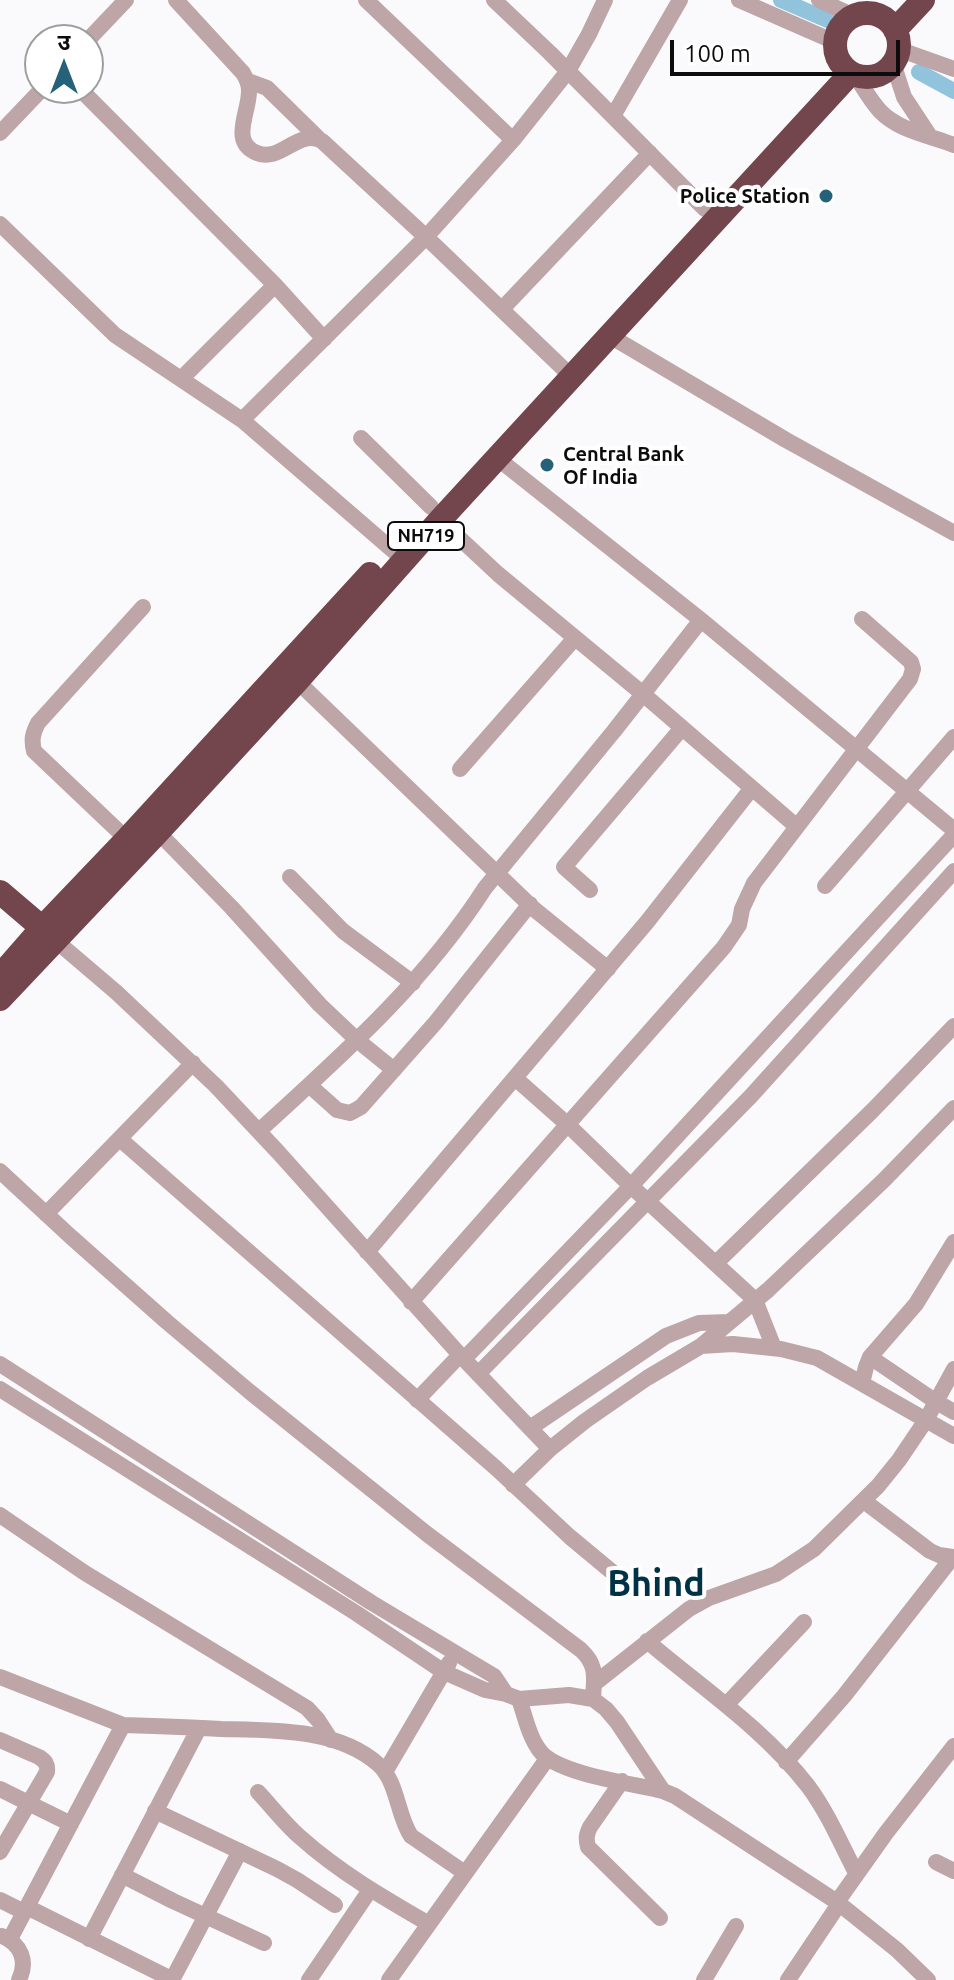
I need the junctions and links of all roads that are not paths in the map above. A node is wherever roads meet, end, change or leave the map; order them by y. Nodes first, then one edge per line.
1 (126, 0) edge
2 (176, 0) edge
3 (366, 0) edge
4 (494, 0) edge
5 (605, 0) edge
6 (680, 0) edge
7 (739, 0) edge
8 (819, 0) edge
9 (923, 0) edge
10 (854, 16) junction
11 (103, 24) edge
12 (893, 32) edge
13 (845, 63) junction
14 (954, 69) edge
15 (568, 71) junction
16 (248, 81) junction
17 (28, 104) edge
18 (95, 104) edge
19 (613, 116) junction
20 (0, 133) edge
21 (929, 135) junction
22 (318, 138) junction
23 (513, 140) junction
24 (954, 145) edge
25 (650, 153) junction
26 (705, 209) junction
27 (0, 224) edge
28 (426, 237) junction
29 (275, 285) junction
30 (502, 309) junction
31 (610, 336) junction
32 (324, 339) junction
33 (566, 371) junction
34 (181, 379) junction
35 (242, 420) junction
36 (361, 438) dead end
37 (497, 458) junction
38 (436, 513) junction
39 (954, 533) edge
40 (398, 554) junction
41 (143, 607) dead end
42 (862, 619) dead end
43 (701, 620) junction
44 (575, 638) junction
45 (297, 681) junction
46 (643, 694) junction
47 (682, 728) junction
48 (954, 737) edge
49 (856, 748) junction
50 (460, 769) dead end
51 (752, 788) junction
52 (908, 790) junction
53 (152, 826) junction
54 (796, 826) junction
55 (952, 840) edge
56 (134, 845) junction
57 (954, 871) edge
58 (497, 873) junction
59 (290, 877) dead end
60 (825, 886) dead end
61 (590, 890) dead end
62 (0, 892) edge
63 (530, 904) junction
64 (48, 934) junction
65 (608, 969) junction
66 (0, 976) edge
67 (413, 983) junction
68 (0, 999) edge
69 (954, 1026) edge
70 (357, 1040) junction
71 (193, 1063) junction
72 (394, 1070) junction
73 (515, 1078) junction
74 (309, 1085) junction
75 (954, 1108) edge
76 (567, 1124) junction
77 (259, 1131) junction
78 (121, 1140) junction
79 (0, 1171) edge
80 (631, 1186) junction
81 (647, 1201) junction
82 (46, 1214) junction
83 (954, 1242) edge
84 (367, 1252) junction
85 (716, 1263) junction
86 (755, 1300) junction
87 (411, 1302) junction
88 (715, 1333) junction
89 (774, 1348) junction
90 (462, 1357) junction
91 (0, 1364) edge
92 (954, 1369) edge
93 (866, 1371) junction
94 (478, 1374) junction
95 (0, 1389) edge
96 (604, 1394) junction
97 (417, 1400) junction
98 (930, 1411) junction
99 (954, 1412) edge
100 (954, 1436) edge
101 (540, 1438) junction
102 (506, 1477) junction
103 (864, 1501) junction
104 (0, 1515) edge
105 (953, 1558) edge
106 (629, 1586) dead end
107 (804, 1622) dead end
108 (647, 1641) junction
109 (454, 1654) junction
110 (444, 1672) junction
111 (0, 1677) edge
112 (593, 1692) junction
113 (513, 1696) junction
114 (727, 1704) junction
115 (123, 1725) junction
116 (199, 1728) junction
117 (0, 1740) edge
118 (331, 1740) junction
119 (952, 1752) edge
120 (547, 1759) junction
121 (786, 1762) junction
122 (385, 1772) junction
123 (622, 1781) junction
124 (0, 1789) edge
125 (663, 1791) junction
126 (258, 1792) dead end
127 (29, 1804) junction
128 (155, 1811) junction
129 (71, 1824) junction
130 (240, 1851) junction
131 (0, 1852) edge
132 (936, 1862) dead end
133 (954, 1871) edge
134 (465, 1873) junction
135 (856, 1873) junction
136 (122, 1875) junction
137 (370, 1890) junction
138 (0, 1900) edge
139 (838, 1903) junction
140 (335, 1905) dead end
141 (25, 1910) junction
142 (206, 1915) junction
143 (660, 1918) dead end
144 (429, 1924) junction
145 (736, 1926) dead end
146 (5, 1937) edge
147 (89, 1939) junction
148 (264, 1943) dead end
149 (23, 1979) edge
150 (173, 1980) edge
151 (309, 1980) edge
152 (389, 1980) edge
153 (704, 1980) edge
154 (788, 1980) edge
155 (928, 1980) edge

1 - 11 street
2 - 16 street
3 - 23 street
4 - 15 street
5 - 15 street
6 - 19 street
7 - 13 street
8 - 10 street
9 - 12 highway
10 - 12 highway
10 - 13 highway, NH719
12 - 13 highway
12 - 14 street
12 - 21 street
13 - 21 street
13 - 26 highway, NH719
13 - 31 highway, NH719
15 - 19 street
15 - 23 street
16 - 22 street
16 - 22 street
17 - 20 street
18 - 29 street
19 - 25 street
21 - 24 street
22 - 28 street
23 - 28 street
25 - 26 street
25 - 30 street
26 - 33 highway, NH719
27 - 34 street
28 - 30 street
28 - 32 street
29 - 32 street
29 - 34 street
30 - 33 street
31 - 33 highway, NH719
31 - 39 street
32 - 35 street
33 - 37 highway, NH719
33 - 38 highway, NH719
34 - 35 street
35 - 40 street
36 - 38 street
37 - 38 highway, NH719
37 - 43 street
38 - 40 highway, NH719
38 - 44 street
40 - 45 highway, NH719
40 - 53 highway, NH719
41 - 56 street
42 - 49 street
43 - 46 street
43 - 49 street
44 - 46 street
44 - 50 street
45 - 53 highway, NH719
45 - 58 street
46 - 47 street
46 - 58 street
47 - 51 street
47 - 61 street
48 - 52 street
49 - 52 street
49 - 54 street
51 - 54 street
51 - 65 street
52 - 55 street
52 - 60 street
53 - 56 highway, NH719
53 - 70 street
54 - 76 street
55 - 80 street
56 - 64 highway, NH719
57 - 81 street
58 - 63 street
58 - 67 street
59 - 67 street
62 - 64 highway
63 - 65 street
63 - 72 street
64 - 66 highway, NH719
64 - 68 highway, NH719
64 - 71 street
65 - 73 street
67 - 70 street
69 - 85 street
70 - 72 street
70 - 74 street
71 - 77 street
71 - 78 street
72 - 74 street
73 - 76 street
73 - 84 street
74 - 77 street
75 - 86 street
76 - 80 street
76 - 87 street
77 - 84 street
78 - 82 street
78 - 97 street
79 - 82 street
80 - 81 street
80 - 90 street
81 - 85 street
81 - 94 street
82 - 112 street
83 - 93 street
84 - 87 street
85 - 86 street
86 - 88 street
86 - 89 street
87 - 90 street
88 - 89 street
88 - 96 street
88 - 96 street
89 - 93 street
90 - 94 street
90 - 97 street
91 - 109 street
92 - 98 street
93 - 98 street
93 - 98 street
94 - 101 street
95 - 110 street
96 - 101 street
96 - 101 street
97 - 102 street
98 - 99 street
98 - 100 street
98 - 103 street
101 - 102 street
102 - 106 street
103 - 105 street
103 - 108 street
104 - 118 street
105 - 121 street
107 - 114 street
108 - 112 street
108 - 114 street
109 - 110 street
109 - 113 street
110 - 113 street
110 - 122 street
111 - 115 street
112 - 113 street
112 - 125 street
113 - 120 street
114 - 121 street
115 - 116 street
115 - 129 street
116 - 118 street
116 - 128 street
117 - 127 street
118 - 122 street
119 - 135 street
120 - 123 street
120 - 134 street
121 - 135 street
122 - 134 street
123 - 125 street
123 - 143 street
124 - 127 street
125 - 139 street
126 - 137 street
127 - 129 street
127 - 131 street
128 - 130 street
128 - 136 street
129 - 141 street
130 - 140 street
130 - 142 street
132 - 133 street
134 - 144 street
135 - 139 street
136 - 142 street
136 - 147 street
137 - 144 street
137 - 151 street
138 - 141 street
139 - 154 street
139 - 155 street
141 - 146 street
141 - 147 street
142 - 148 street
142 - 150 street
144 - 152 street
145 - 153 street
146 - 149 street
147 - 150 street

